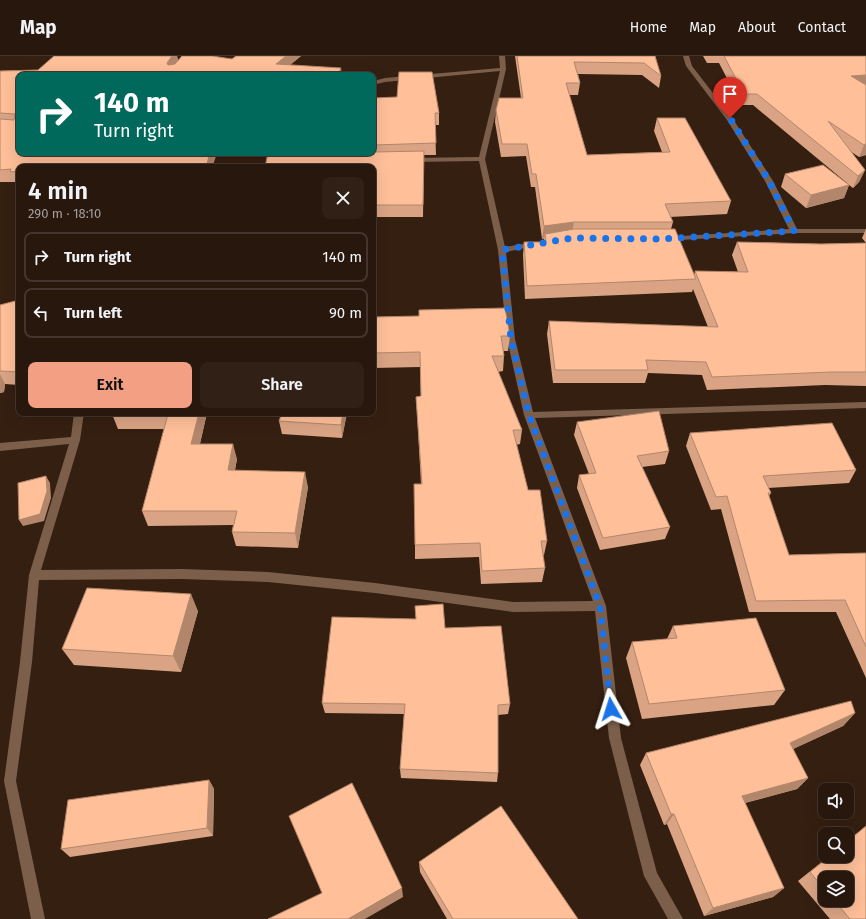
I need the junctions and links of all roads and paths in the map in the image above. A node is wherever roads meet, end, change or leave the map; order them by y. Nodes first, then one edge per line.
1 (502, 56) edge
2 (686, 56) edge
3 (503, 69) junction
4 (376, 82) edge
5 (482, 159) junction
6 (405, 160) edge
7 (794, 231) junction
8 (866, 232) edge
9 (661, 239) edge
10 (541, 244) edge
11 (502, 250) junction
12 (866, 405) edge
13 (529, 415) junction
14 (79, 416) edge
15 (75, 440) junction
16 (0, 447) edge
17 (34, 576) junction
18 (600, 606) junction
19 (38, 919) edge
20 (676, 919) edge

1 - 3 street
2 - 7 street
3 - 4 street
3 - 5 street
5 - 6 street
5 - 11 street
7 - 8 street
7 - 9 street
10 - 11 street
11 - 13 street
12 - 13 street
13 - 18 street
14 - 15 street
15 - 16 street
15 - 17 street
17 - 18 street
17 - 19 street
18 - 20 street

